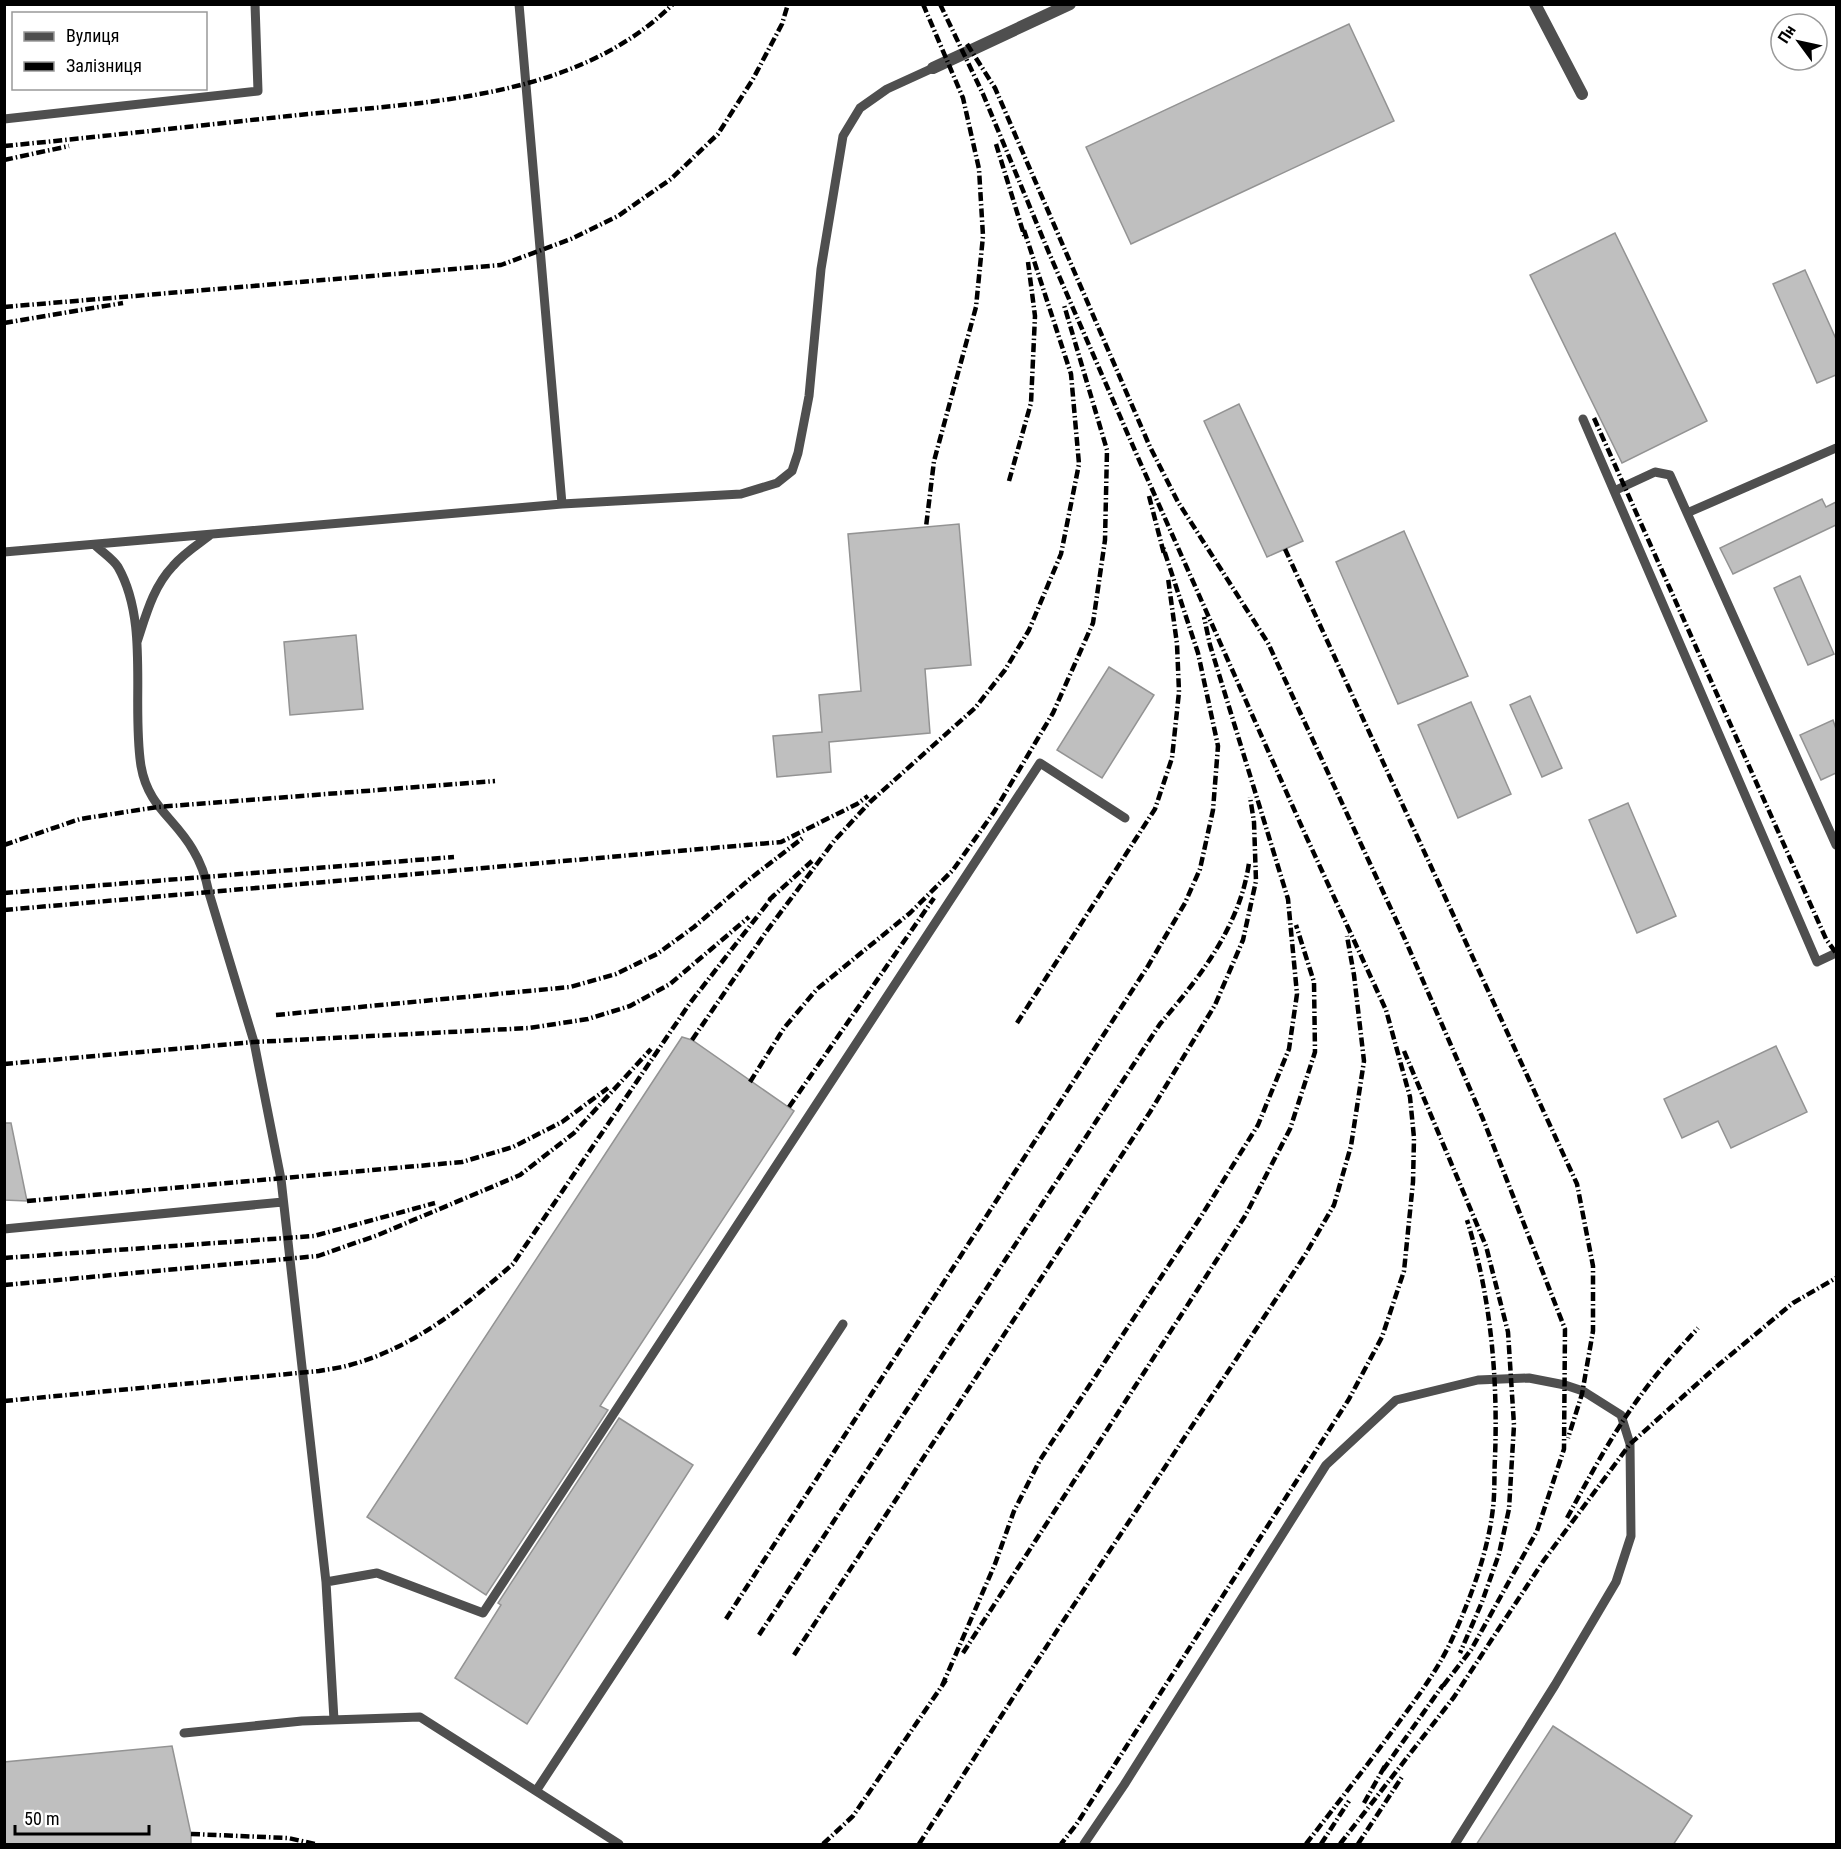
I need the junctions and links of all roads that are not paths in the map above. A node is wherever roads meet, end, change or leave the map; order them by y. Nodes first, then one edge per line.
1 (255, 4) edge
2 (519, 4) edge
3 (1071, 4) edge
4 (1535, 4) edge
5 (933, 68) joint
6 (1582, 94) dead end
7 (4, 119) edge
8 (1583, 419) dead end
9 (1836, 448) edge
10 (1614, 491) junction
11 (562, 504) junction
12 (1687, 513) junction
13 (209, 536) junction
14 (95, 545) junction
15 (4, 552) edge
16 (136, 645) junction
17 (1125, 818) dead end
18 (1836, 845) edge
19 (1836, 953) edge
20 (284, 1202) junction
21 (4, 1229) edge
22 (843, 1324) dead end
23 (326, 1582) junction
24 (334, 1720) junction
25 (184, 1732) dead end
26 (536, 1791) junction
27 (619, 1845) edge
28 (1084, 1845) edge
29 (1455, 1845) edge

1 - 7 lane
2 - 11 lane
3 - 5 street
4 - 6 street
5 - 11 lane
8 - 10 lane
9 - 12 lane
10 - 12 lane
10 - 19 lane
11 - 13 lane
12 - 18 lane
13 - 14 lane
13 - 16 lane
14 - 15 lane
14 - 16 lane
16 - 20 lane
17 - 23 lane
20 - 21 lane
20 - 23 lane
22 - 26 lane
23 - 24 lane
24 - 25 lane
24 - 26 lane
26 - 27 lane
28 - 29 lane

